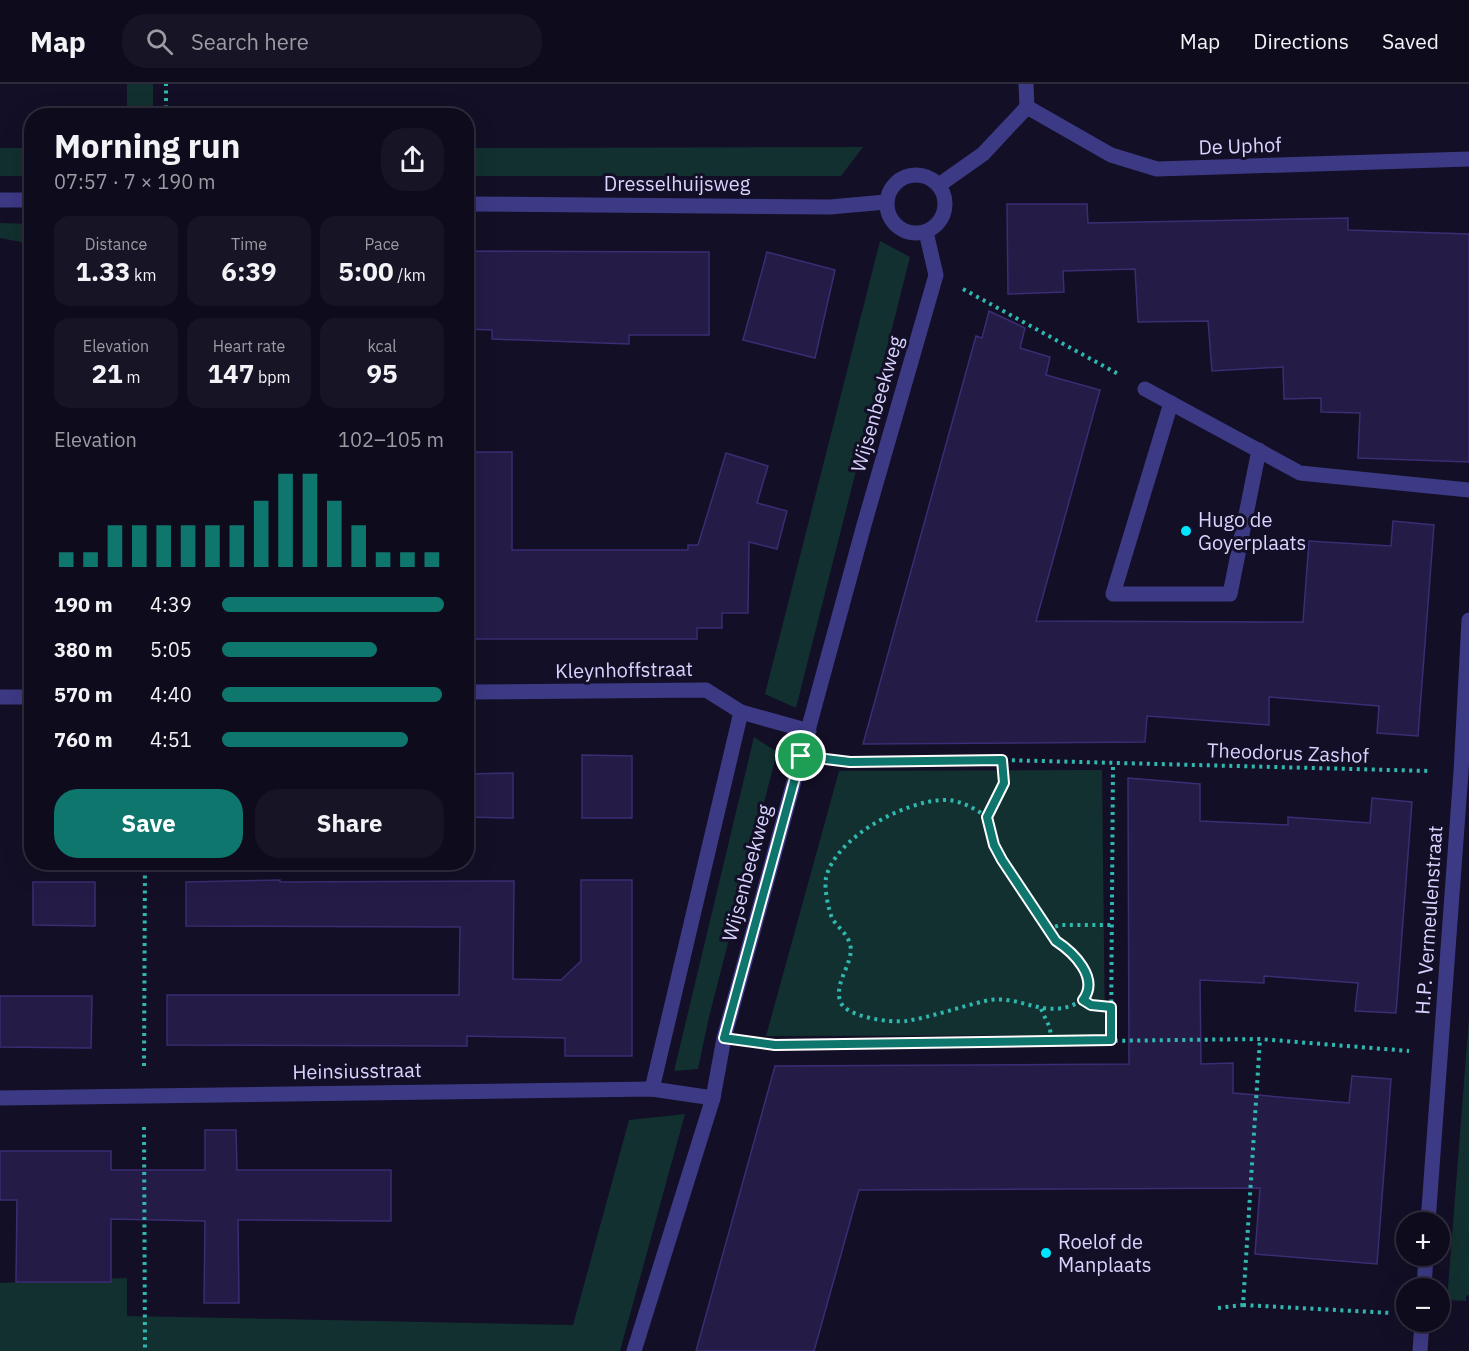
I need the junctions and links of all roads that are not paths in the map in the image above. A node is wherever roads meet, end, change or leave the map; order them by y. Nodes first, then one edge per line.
1 (1026, 84) edge
2 (1027, 107) junction
3 (1469, 159) edge
4 (939, 185) junction
5 (0, 200) edge
6 (24, 200) edge
7 (886, 201) junction
8 (474, 204) edge
9 (926, 232) junction
10 (1145, 389) road end
11 (1171, 403) junction
12 (1259, 450) junction
13 (1469, 490) edge
14 (1469, 620) edge
15 (474, 692) edge
16 (24, 696) edge
17 (0, 697) edge
18 (741, 712) junction
19 (809, 731) junction
20 (652, 1089) junction
21 (0, 1098) edge
22 (714, 1098) junction
23 (1429, 1212) edge
24 (1421, 1332) edge
25 (634, 1351) edge
26 (1420, 1351) edge

1 - 2 street
2 - 3 street, De Uphof
2 - 4 street
4 - 7 street
4 - 9 street
5 - 6 street
7 - 8 street, Dresselhuijsweg
7 - 9 street
9 - 19 street, Wijsenbeekweg
10 - 11 street
11 - 12 street
11 - 12 street
12 - 13 street
14 - 23 street, H.P. Vermeulenstraat
15 - 18 street, Kleynhoffstraat
16 - 17 street
18 - 19 street, Kleynhoffstraat
18 - 20 street, Wijsenbeekweg
19 - 22 street, Wijsenbeekweg
20 - 21 street, Heinsiusstraat
20 - 22 street, Heinsiusstraat
22 - 25 street, Wijsenbeekweg
24 - 26 street

